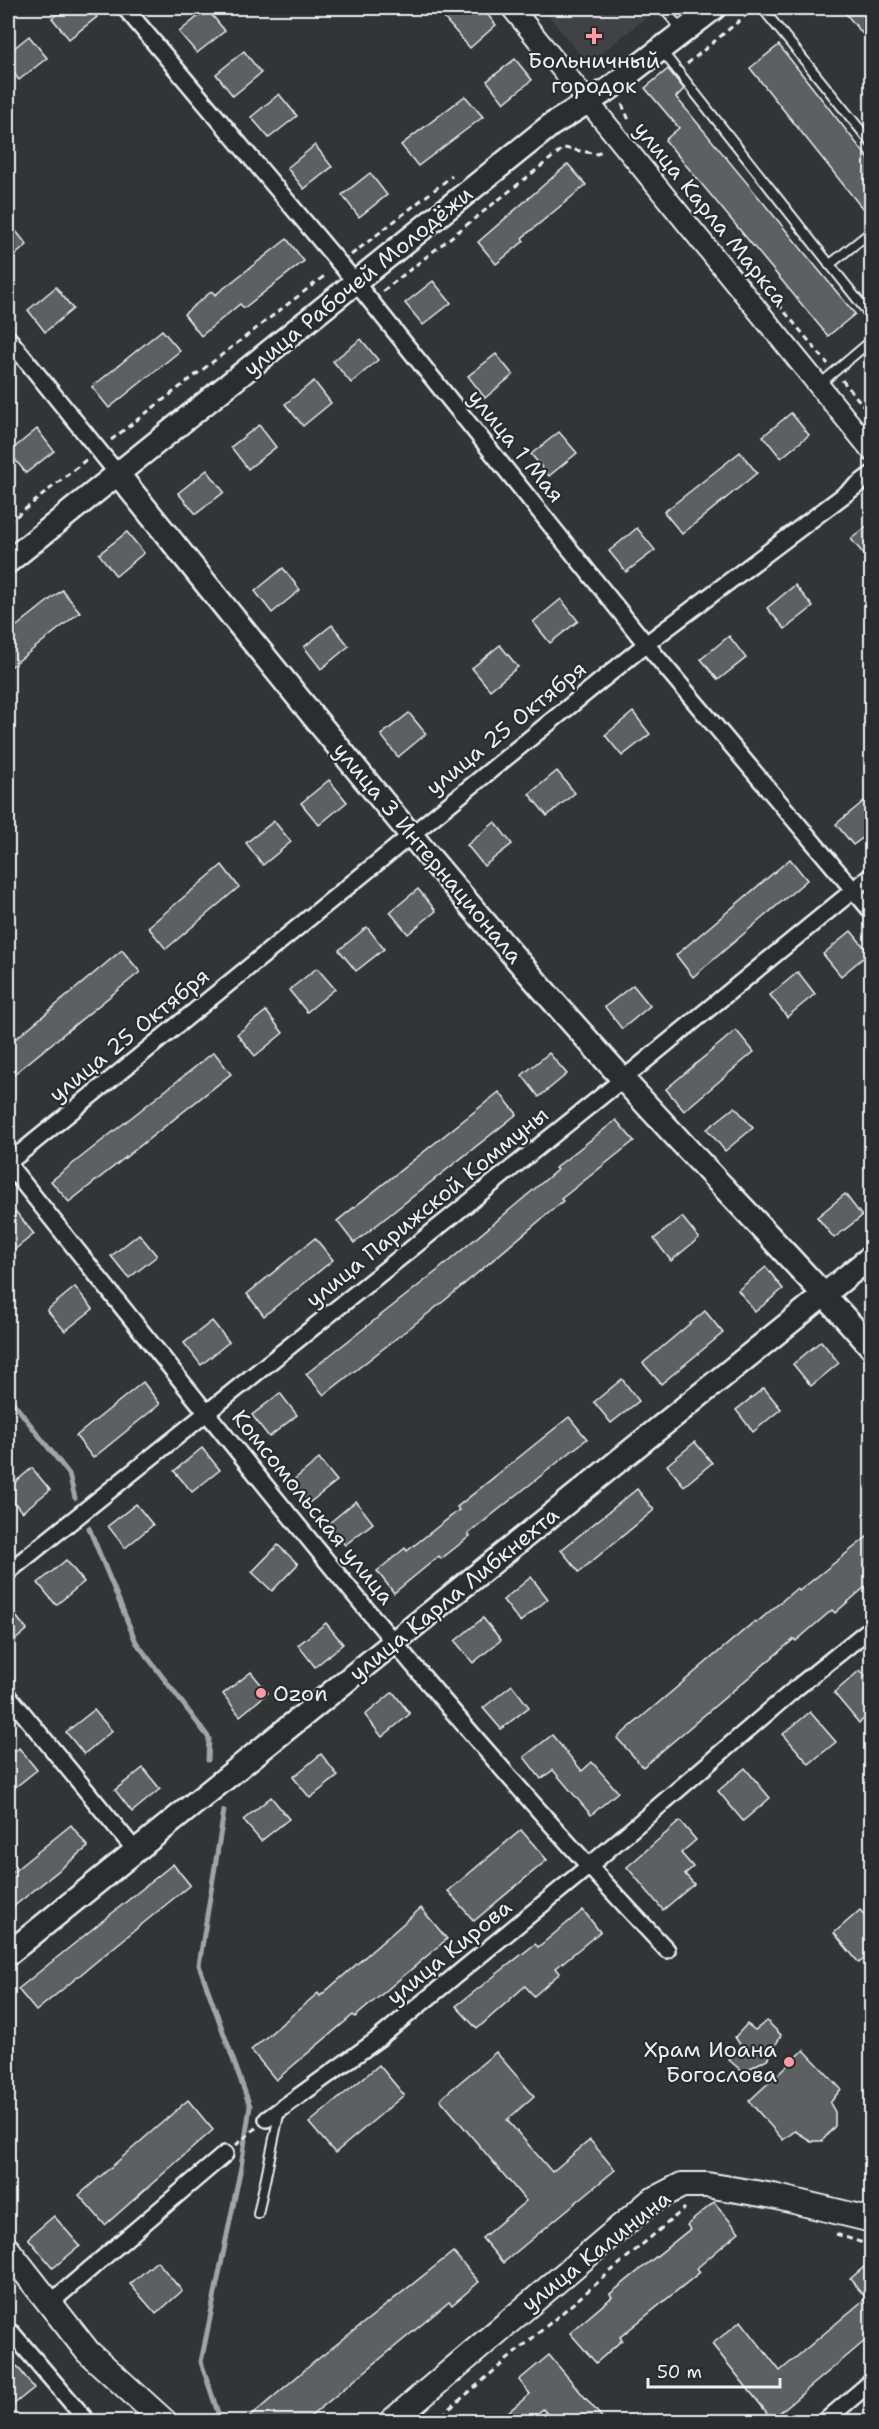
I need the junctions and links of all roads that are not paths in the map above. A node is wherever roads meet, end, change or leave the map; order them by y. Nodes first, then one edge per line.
1 (125, 8) edge
2 (512, 8) edge
3 (663, 8) edge
4 (714, 8) edge
5 (762, 8) edge
6 (683, 31) junction
7 (661, 50) junction
8 (589, 102) junction
9 (872, 144) edge
10 (872, 231) edge
11 (829, 265) junction
12 (356, 283) junction
13 (872, 318) edge
14 (8, 338) edge
15 (872, 340) edge
16 (819, 385) junction
17 (872, 451) edge
18 (117, 473) junction
19 (872, 474) edge
20 (8, 562) edge
21 (646, 644) junction
22 (409, 836) junction
23 (872, 875) edge
24 (853, 891) junction
25 (872, 912) edge
26 (623, 1079) junction
27 (8, 1163) edge
28 (872, 1256) edge
29 (824, 1293) junction
30 (872, 1347) edge
31 (206, 1412) junction
32 (8, 1572) edge
33 (872, 1627) edge
34 (395, 1642) junction
35 (8, 1695) edge
36 (135, 1850) junction
37 (588, 1867) junction
38 (667, 1950) dead end
39 (8, 1954) edge
40 (281, 2109) junction
41 (267, 2119) road end
42 (225, 2154) road end
43 (258, 2214) dead end
44 (872, 2220) edge
45 (8, 2250) edge
46 (49, 2304) junction
47 (10, 2335) edge
48 (872, 2381) edge
49 (88, 2421) edge
50 (165, 2421) edge
51 (391, 2421) edge
52 (824, 2421) edge

1 - 12 street, улица 1 Мая
2 - 8 street, улица Карла Маркса
3 - 6 lane
4 - 6 main road, улица Рабочей Молодёжи
5 - 9 lane
6 - 7 main road, улица Рабочей Молодёжи
7 - 8 main road, улица Рабочей Молодёжи
7 - 11 lane
8 - 12 main road, улица Рабочей Молодёжи
8 - 16 street, улица Карла Маркса
10 - 11 lane
11 - 13 lane
12 - 18 main road, улица Рабочей Молодёжи
12 - 21 street, улица 1 Мая
14 - 18 street, улица 3 Интернационала
15 - 16 lane
16 - 17 street, улица Карла Маркса
18 - 20 main road, улица Рабочей Молодёжи
18 - 22 main road, улица 3 Интернационала
19 - 21 street, улица 25 Октября
21 - 22 street, улица 25 Октября
21 - 24 street, улица 1 Мая
22 - 26 main road, улица 3 Интернационала
22 - 27 street, улица 25 Октября
23 - 24 street, улица Парижской Коммуны
24 - 25 street, улица 1 Мая
24 - 26 street, улица Парижской Коммуны
26 - 29 main road, улица 3 Интернационала
26 - 31 street, улица Парижской Коммуны
27 - 31 street, Комсомольская улица
28 - 29 main road, улица Карла Либкнехта
29 - 30 main road, улица 3 Интернационала
29 - 34 main road, улица Карла Либкнехта
31 - 32 street, улица Парижской Коммуны
31 - 34 street, Комсомольская улица
33 - 37 street, улица Кирова
34 - 36 main road, улица Карла Либкнехта
34 - 37 street, Комсомольская улица
35 - 36 street
36 - 39 main road, улица Карла Либкнехта
37 - 38 street, Комсомольская улица
37 - 40 street, улица Кирова
40 - 41 street, улица Кирова
40 - 43 lane
42 - 46 street
44 - 51 main road, улица Калинина
45 - 46 main road
46 - 50 main road
47 - 49 street
48 - 52 street

